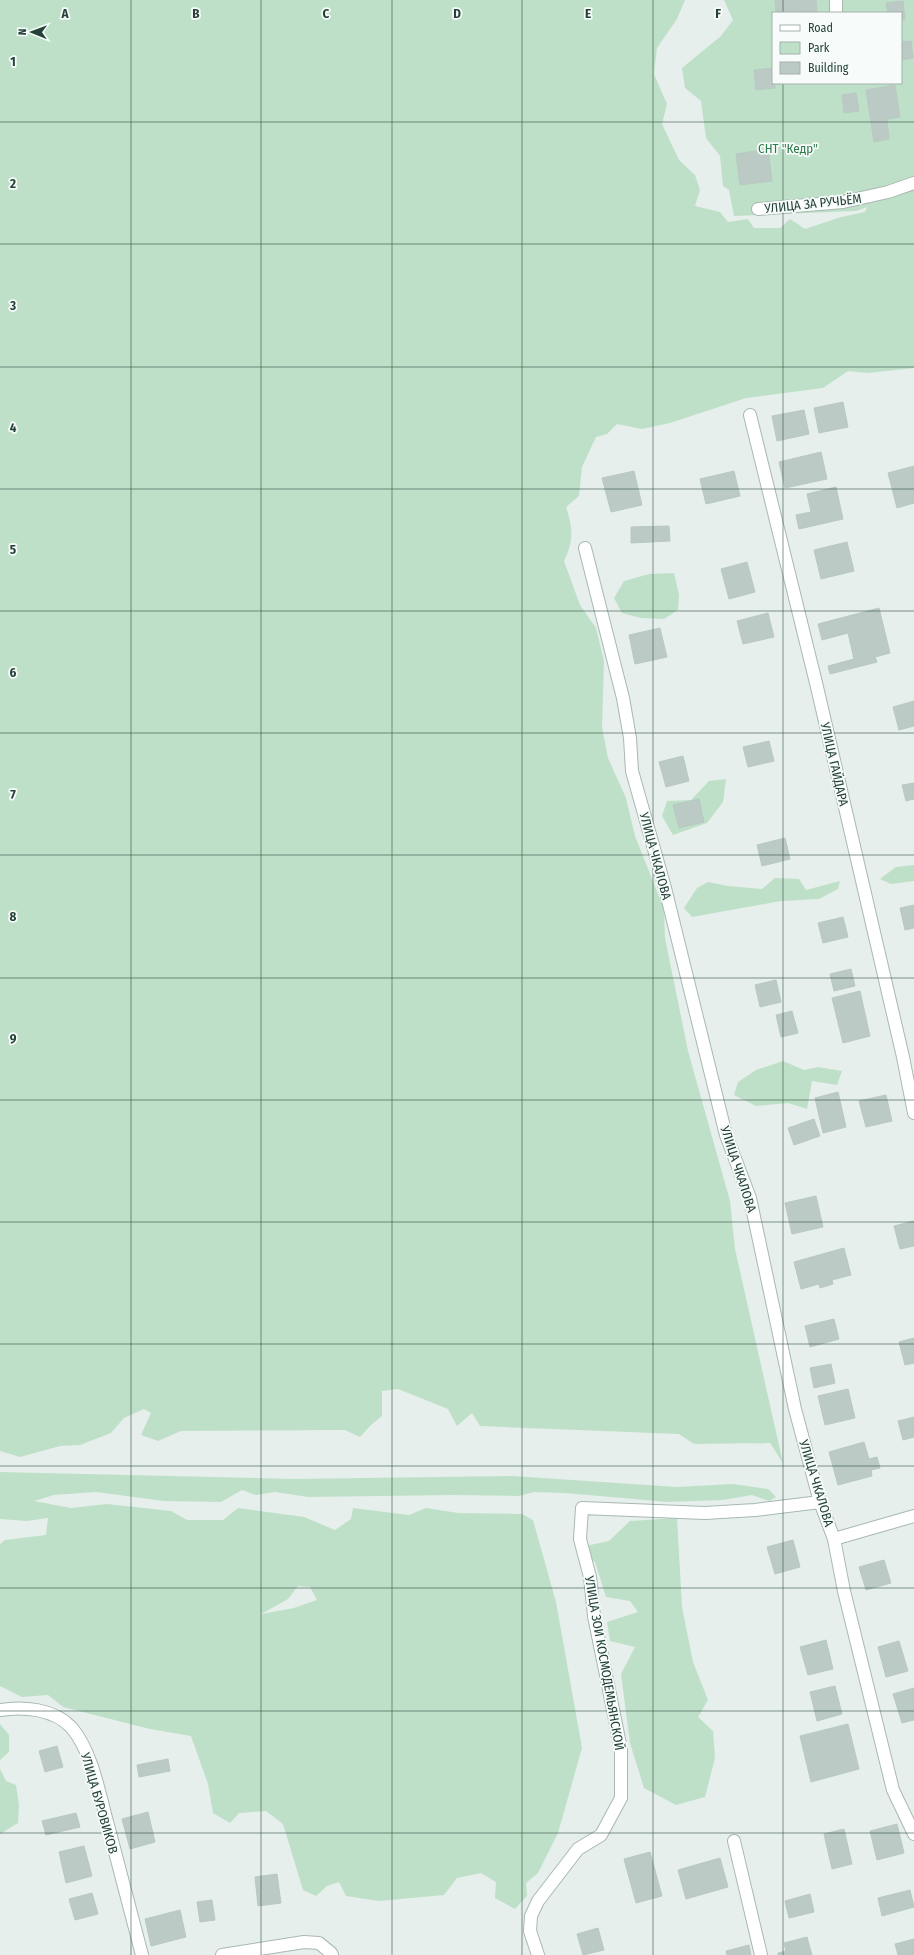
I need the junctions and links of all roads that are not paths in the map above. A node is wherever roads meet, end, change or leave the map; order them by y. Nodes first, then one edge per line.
1 (836, 0) edge
2 (836, 12) edge
3 (914, 183) edge
4 (758, 209) dead end
5 (750, 415) dead end
6 (585, 548) dead end
7 (908, 1056) edge
8 (914, 1114) edge
9 (820, 1502) junction
10 (914, 1516) edge
11 (834, 1539) junction
12 (0, 1710) edge
13 (914, 1834) edge
14 (734, 1841) dead end
15 (142, 1955) edge
16 (222, 1955) edge
17 (332, 1955) edge
18 (538, 1955) edge
19 (761, 1955) edge

1 - 2 street
3 - 4 street, УЛИЦА ЗА РУЧЬЁМ
5 - 7 street, УЛИЦА ГАЙДАРА
6 - 9 street, УЛИЦА ЧКАЛОВА
7 - 8 street, УЛИЦА ГАЙДАРА
9 - 11 street, УЛИЦА ЧКАЛОВА
9 - 18 street, УЛИЦА ЗОИ КОСМОДЕМЬЯНСКОЙ
10 - 11 street
11 - 13 street, УЛИЦА ЧКАЛОВА
12 - 15 street, УЛИЦА БУРОВИКОВ
14 - 19 street
16 - 17 street

